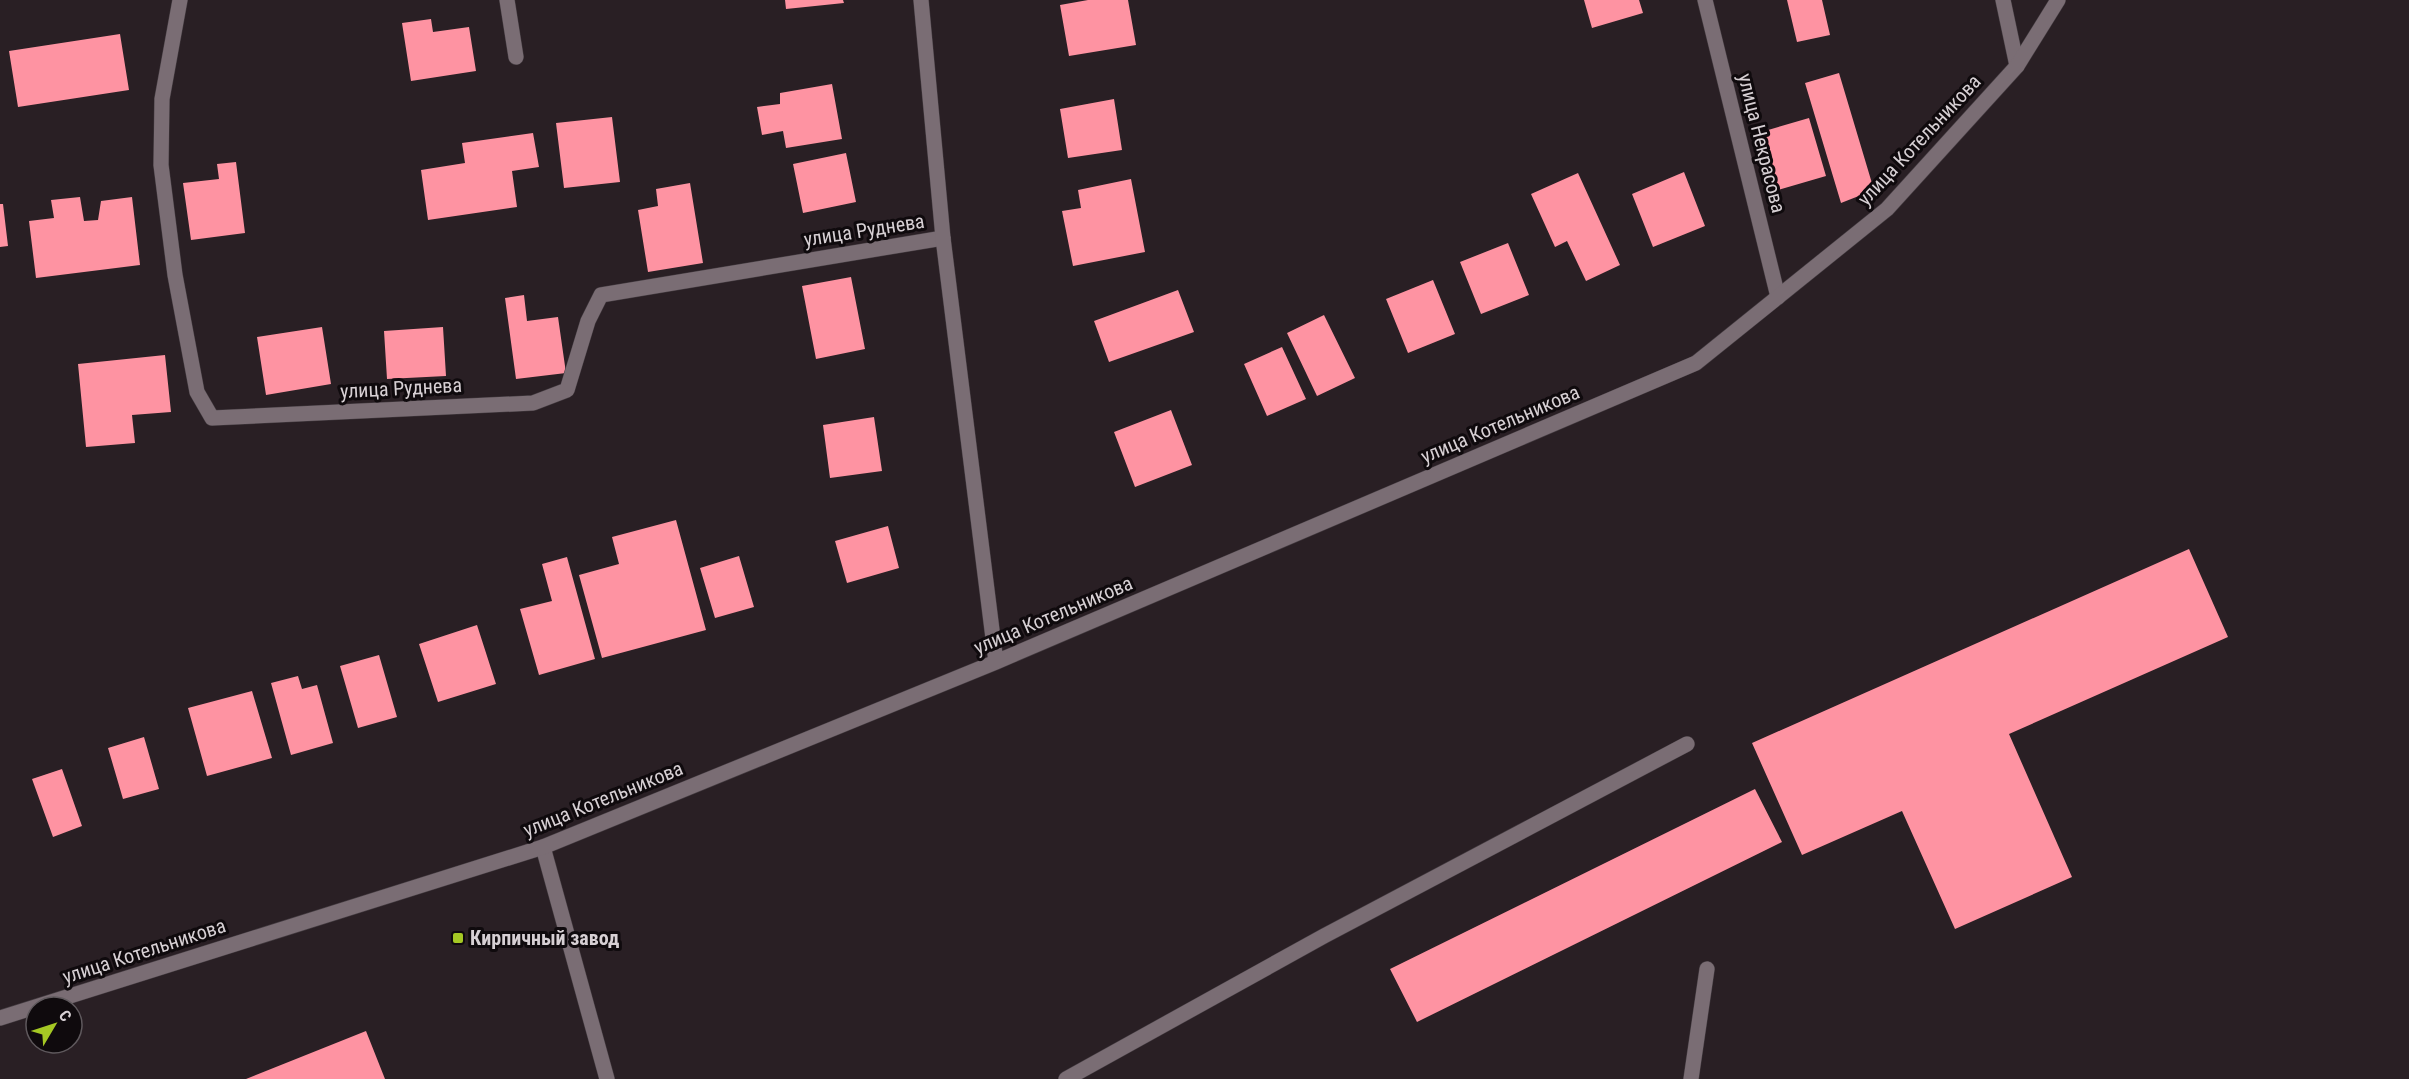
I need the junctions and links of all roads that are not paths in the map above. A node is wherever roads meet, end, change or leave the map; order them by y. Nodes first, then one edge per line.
1 (180, 0) edge
2 (507, 0) edge
3 (921, 0) edge
4 (1706, 0) edge
5 (2003, 0) edge
6 (2058, 0) edge
7 (516, 57) dead end
8 (2017, 66) junction
9 (944, 238) junction
10 (1778, 297) junction
11 (996, 662) junction
12 (1687, 744) dead end
13 (543, 847) junction
14 (1707, 969) dead end
15 (0, 1018) edge
16 (607, 1079) edge
17 (1066, 1079) edge
18 (1691, 1079) edge

1 - 9 street, улица Руднева
2 - 7 street
3 - 9 street, улица Руднева
4 - 10 street, улица Некрасова
5 - 8 street
6 - 8 street, улица Котельникова
8 - 10 street, улица Котельникова
9 - 11 street, улица Руднева
10 - 11 street, улица Котельникова
11 - 13 street, улица Котельникова
12 - 17 street
13 - 15 street, улица Котельникова
13 - 16 street
14 - 18 street

